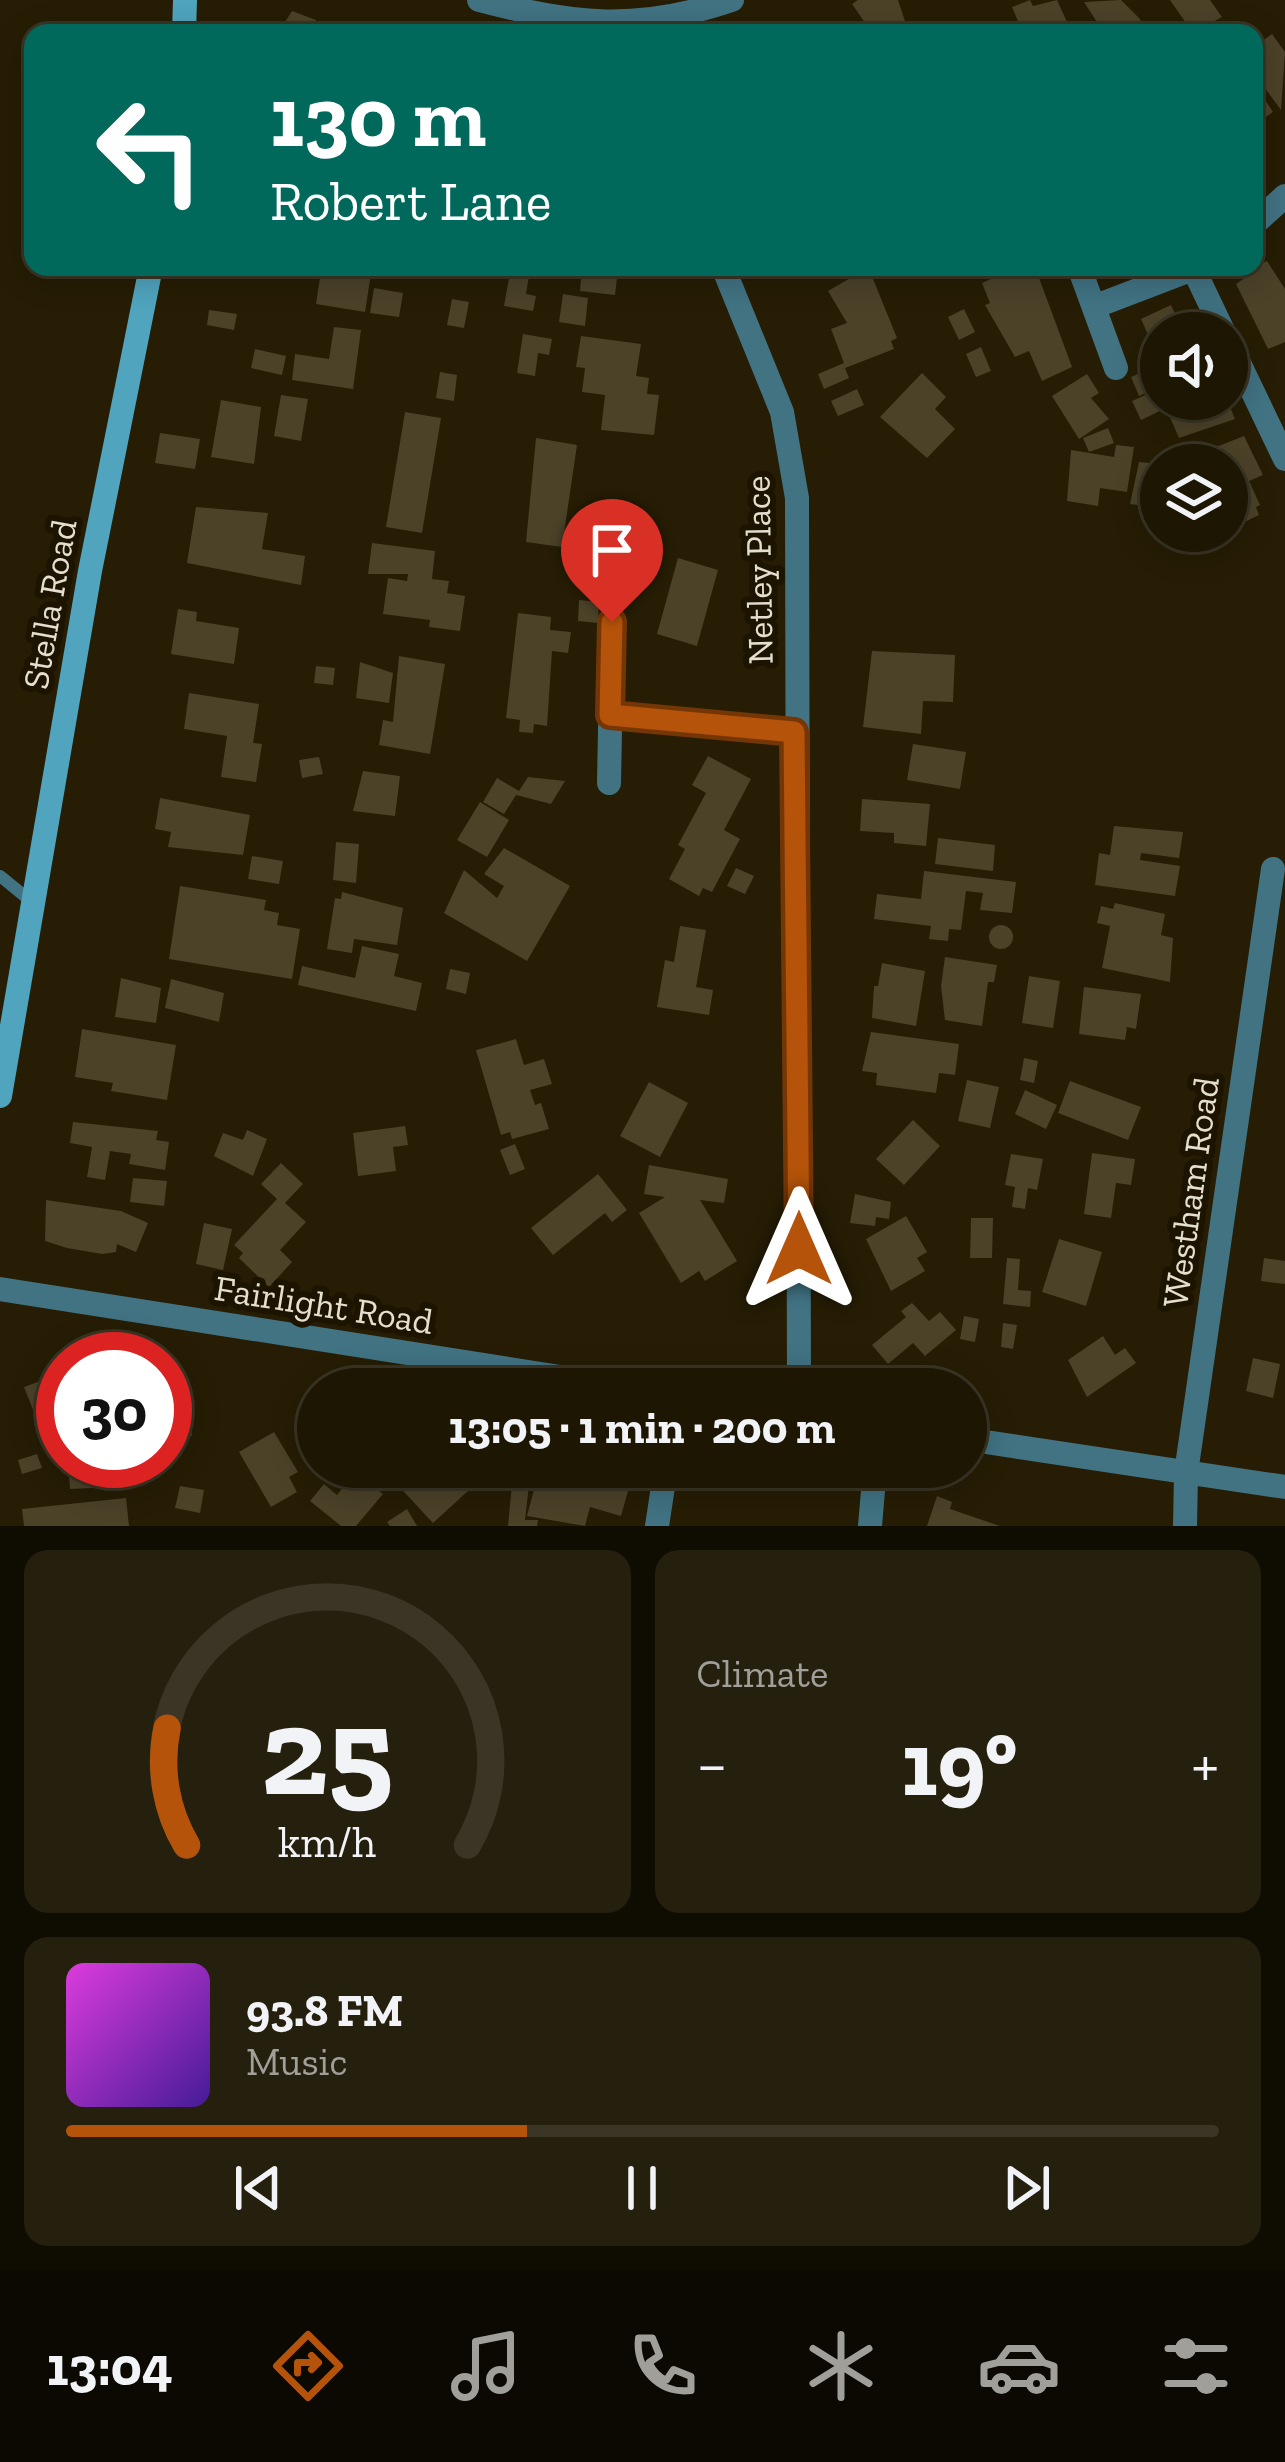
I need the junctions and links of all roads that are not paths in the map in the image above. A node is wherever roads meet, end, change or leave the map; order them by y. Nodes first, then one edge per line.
1 (479, 0) edge
2 (732, 0) edge
3 (700, 5) edge
4 (591, 24) edge
5 (641, 24) edge
6 (149, 276) edge
7 (726, 276) edge
8 (1083, 276) edge
9 (1175, 276) edge
10 (1200, 276) edge
11 (1096, 306) junction
12 (1215, 312) edge
13 (1116, 368) dead end
14 (1248, 382) edge
15 (1285, 459) edge
16 (612, 622) dead end
17 (610, 715) junction
18 (794, 732) junction
19 (609, 784) dead end
20 (1273, 869) dead end
21 (0, 876) edge
22 (33, 902) junction
23 (0, 1096) edge
24 (0, 1288) edge
25 (504, 1368) edge
26 (799, 1368) edge
27 (987, 1442) edge
28 (1186, 1473) junction
29 (1285, 1487) edge
30 (663, 1488) edge
31 (873, 1488) edge
32 (657, 1526) edge
33 (870, 1526) edge
34 (1184, 1526) edge

1 - 4 street
2 - 3 street
3 - 5 street
6 - 22 main road, Stella Road
7 - 18 street, Netley Place
8 - 11 street
9 - 11 street
10 - 12 street
11 - 13 street
14 - 15 street
16 - 17 street
17 - 18 street
17 - 19 street
18 - 26 street, Netley Place
20 - 28 street, Westham Road
21 - 22 lane
22 - 23 main road, Stella Road
24 - 25 street, Fairlight Road
27 - 28 street
28 - 29 street
28 - 34 street, Westham Road
30 - 32 street
31 - 33 street

